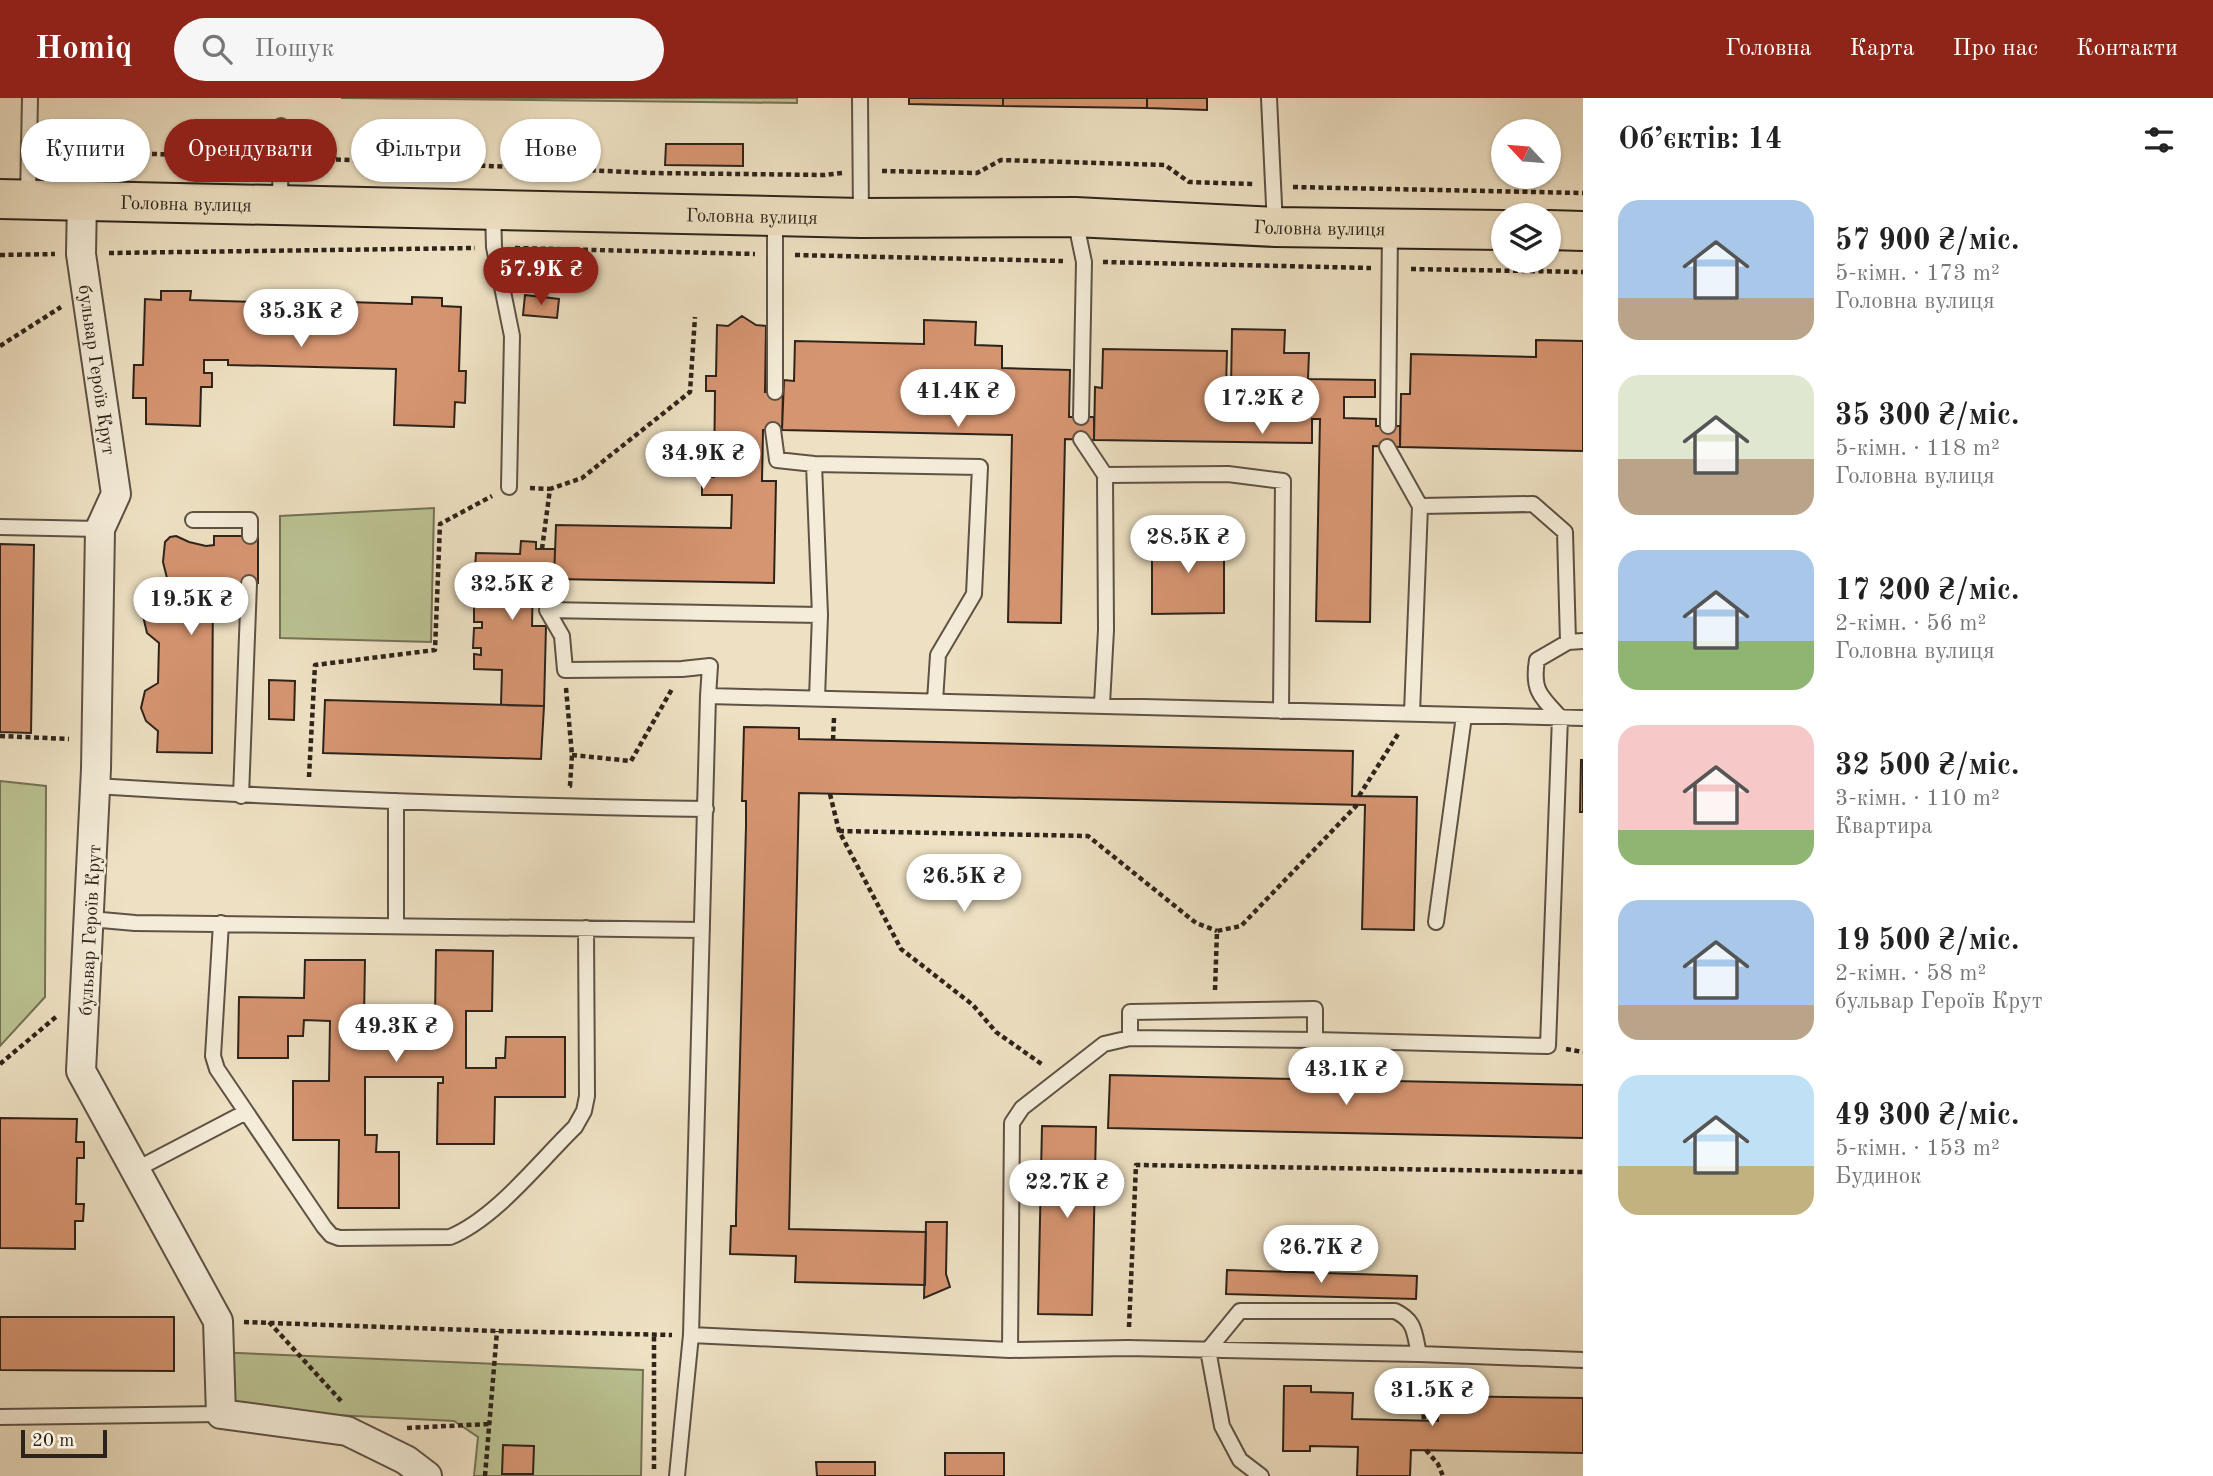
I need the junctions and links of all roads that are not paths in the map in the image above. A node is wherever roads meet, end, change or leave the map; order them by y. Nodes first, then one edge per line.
1 (30, 98) edge
2 (860, 98) edge
3 (1269, 98) edge
4 (280, 182) edge
5 (14, 199) edge
6 (82, 200) junction
7 (280, 205) junction
8 (493, 209) junction
9 (775, 215) junction
10 (1075, 217) junction
11 (861, 218) junction
12 (1275, 227) junction
13 (1390, 228) junction
14 (1491, 230) edge
15 (1561, 230) edge
16 (1583, 231) edge
17 (775, 392) dead end
18 (1081, 417) dead end
19 (1388, 426) dead end
20 (774, 430) dead end
21 (1081, 439) dead end
22 (1387, 447) dead end
23 (814, 464) junction
24 (1105, 475) junction
25 (509, 487) road end
26 (1420, 506) junction
27 (193, 520) dead end
28 (0, 527) edge
29 (100, 529) junction
30 (250, 536) dead end
31 (249, 583) dead end
32 (820, 615) junction
33 (1583, 640) edge
34 (1567, 642) junction
35 (708, 696) junction
36 (817, 698) junction
37 (935, 701) junction
38 (1102, 704) junction
39 (1282, 711) junction
40 (1412, 713) junction
41 (1464, 716) junction
42 (1560, 717) junction
43 (1583, 718) edge
44 (96, 786) junction
45 (241, 796) junction
46 (396, 801) junction
47 (706, 809) junction
48 (90, 919) junction
49 (1436, 922) dead end
50 (221, 923) junction
51 (396, 926) junction
52 (586, 928) junction
53 (702, 930) junction
54 (1130, 1038) junction
55 (1315, 1040) junction
56 (246, 1112) junction
57 (135, 1170) junction
58 (691, 1335) junction
59 (1010, 1350) junction
60 (1208, 1350) junction
61 (1419, 1354) junction
62 (1583, 1360) edge
63 (221, 1414) junction
64 (0, 1417) edge
65 (426, 1476) edge
66 (677, 1476) edge
67 (1261, 1476) edge

1 - 5 lane
2 - 11 lane
3 - 12 lane
4 - 7 lane
5 - 6 main road, Головна вулиця
6 - 7 main road, Головна вулиця
6 - 29 street, бульвар Героїв Крут
7 - 8 main road, Головна вулиця
8 - 9 main road, Головна вулиця
8 - 25 lane
9 - 11 main road, Головна вулиця
9 - 17 lane
10 - 11 main road, Головна вулиця
10 - 12 main road, Головна вулиця
10 - 18 lane
12 - 13 main road, Головна вулиця
13 - 14 main road, Головна вулиця
13 - 19 lane
15 - 16 main road
20 - 23 lane
21 - 24 lane
22 - 26 lane
23 - 32 lane
23 - 37 lane
24 - 38 lane
24 - 39 lane
26 - 34 lane
26 - 40 lane
27 - 30 lane
28 - 29 lane
29 - 44 street, бульвар Героїв Крут
31 - 45 lane
32 - 35 lane
32 - 36 lane
33 - 34 lane
34 - 42 lane
35 - 36 lane
35 - 47 lane
36 - 37 lane
37 - 38 lane
38 - 39 lane
39 - 40 lane
40 - 41 lane
41 - 42 lane
41 - 49 lane
42 - 43 lane
42 - 55 lane
44 - 45 lane
44 - 48 street, бульвар Героїв Крут
45 - 46 lane
46 - 47 lane
46 - 51 lane
47 - 53 lane
48 - 50 lane
48 - 57 street, бульвар Героїв Крут
50 - 51 lane
50 - 56 lane
51 - 52 lane
52 - 53 lane
52 - 56 lane
53 - 58 lane
54 - 55 lane
54 - 55 lane
54 - 59 lane
56 - 57 lane
57 - 63 street, бульвар Героїв Крут
58 - 59 lane
58 - 66 lane
59 - 60 lane
60 - 61 lane
60 - 61 lane
60 - 67 lane
61 - 62 lane
63 - 64 lane
63 - 65 street

